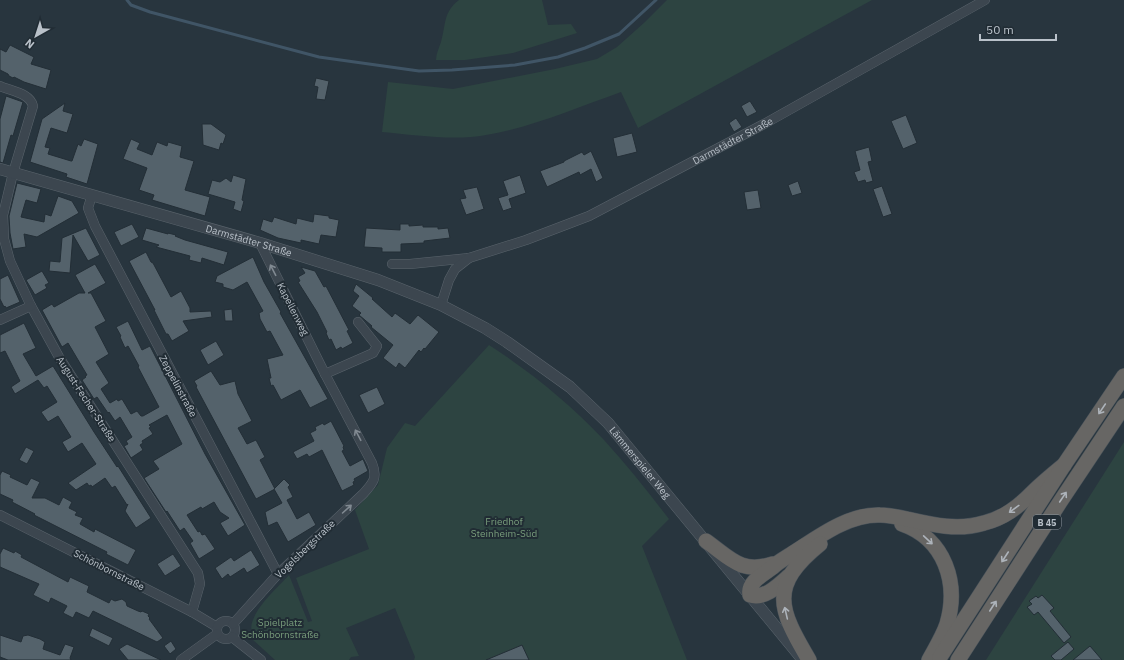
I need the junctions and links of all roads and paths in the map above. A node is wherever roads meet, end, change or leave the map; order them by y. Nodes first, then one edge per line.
1 (985, 0) edge
2 (0, 86) edge
3 (0, 169) edge
4 (13, 173) junction
5 (92, 195) junction
6 (260, 244) junction
7 (469, 258) junction
8 (392, 264) dead end
9 (441, 305) junction
10 (31, 306) junction
11 (0, 320) edge
12 (358, 322) dead end
13 (325, 374) junction
14 (1124, 376) edge
15 (1124, 406) edge
16 (1064, 465) junction
17 (376, 474) joint
18 (0, 515) edge
19 (706, 541) junction
20 (778, 562) junction
21 (278, 574) junction
22 (789, 576) junction
23 (750, 595) junction
24 (192, 612) junction
25 (233, 624) junction
26 (217, 630) junction
27 (232, 637) junction
28 (180, 660) edge
29 (261, 660) edge
30 (803, 660) edge
31 (809, 660) edge
32 (929, 660) edge
33 (938, 660) edge
34 (958, 660) edge

1 - 7 street, Darmstädter Straße
2 - 4 street, August-Fecher-Straße
3 - 4 street, Darmstädter Straße
4 - 5 street, Darmstädter Straße
4 - 10 street, August-Fecher-Straße
5 - 6 street, Darmstädter Straße
5 - 21 street, Zeppelinstraße
6 - 9 street, Darmstädter Straße
13 -> 6 street, Kapellenweg
7 - 8 street, Darmstädter Straße
7 - 9 street, Darmstädter Straße
9 - 19 street, Lämmerspieler Weg
10 - 11 street
10 - 24 street, August-Fecher-Straße
12 - 13 street
17 -> 13 street, Kapellenweg
14 -> 16 highway, B 45
34 -> 15 highway, B 45
16 -> 20 highway
16 -> 33 highway, B 45
21 -> 17 street, Vogelsbergstraße
18 - 24 street, Schönbornstraße
19 - 20 highway
19 - 23 street, Lämmerspieler Weg
20 - 23 highway
21 - 25 street, Vogelsbergstraße
22 - 23 highway
31 -> 22 highway
22 -> 32 highway
23 - 30 street, Lämmerspieler Weg
24 - 26 street, Schönbornstraße
25 - 26 street
25 - 27 street
26 - 27 street, Schönbornstraße
26 - 28 street
27 - 29 street, Schönbornstraße

